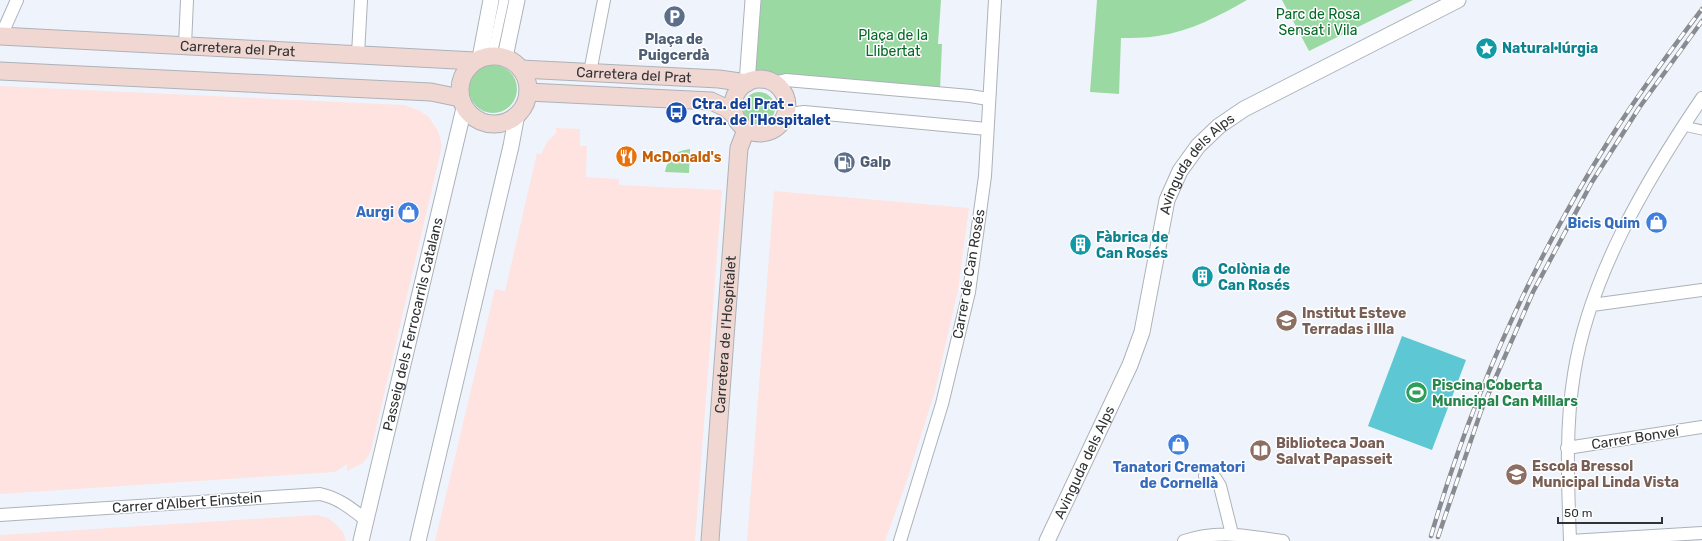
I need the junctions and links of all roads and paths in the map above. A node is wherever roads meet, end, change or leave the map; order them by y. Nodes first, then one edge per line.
1 (17, 0) edge
2 (187, 0) edge
3 (361, 0) edge
4 (491, 0) edge
5 (504, 0) edge
6 (517, 0) edge
7 (604, 0) edge
8 (753, 0) edge
9 (995, 0) edge
10 (1458, 0) edge
11 (0, 36) edge
12 (185, 45) junction
13 (500, 52) junction
14 (358, 54) junction
15 (477, 59) junction
16 (521, 68) junction
17 (0, 71) edge
18 (590, 72) junction
19 (747, 83) junction
20 (773, 83) junction
21 (528, 92) junction
22 (1702, 98) edge
23 (988, 99) junction
24 (462, 103) junction
25 (517, 114) junction
26 (785, 115) junction
27 (735, 116) junction
28 (1684, 126) junction
29 (987, 128) junction
30 (746, 130) junction
31 (1702, 130) edge
32 (1702, 290) edge
33 (1592, 305) junction
34 (1702, 427) edge
35 (1567, 448) junction
36 (1205, 476) dead end
37 (0, 515) edge
38 (366, 520) junction
39 (1702, 533) edge
40 (1232, 534) junction
41 (362, 541) edge
42 (418, 541) edge
43 (710, 541) edge
44 (900, 541) edge
45 (1047, 541) edge
46 (1184, 541) edge
47 (1283, 541) edge
48 (1570, 541) edge

1 - 11 street
2 - 12 street
3 - 14 street
4 - 15 street
5 - 13 street
6 - 13 street
7 - 18 street
8 - 19 street
9 - 23 street, Carrer de Can Rosés
10 - 45 street, Avinguda dels Alps
11 - 12 main road, Carretera del Prat
12 - 14 main road, Carretera del Prat
13 - 15 main road
13 - 16 main road
14 - 15 main road, Carretera del Prat
15 - 24 main road
16 - 18 main road, Carretera del Prat
16 - 21 main road
17 - 24 main road
18 - 19 main road, Carretera del Prat
19 - 20 main road
19 - 27 main road
20 - 23 street
20 - 26 main road
21 - 25 main road
21 - 27 main road, Carretera del Prat
22 - 28 street
23 - 29 street, Carrer de Can Rosés
24 - 25 main road
24 - 38 street, Passeig dels Ferrocarrils Catalans
25 - 42 street
26 - 29 street
26 - 30 main road
27 - 30 main road
28 - 31 street
28 - 33 street
29 - 44 street, Carrer de Can Rosés
30 - 43 main road, Carretera de l'Hospitalet
32 - 33 street
33 - 35 street
34 - 35 street, Carrer Bonveí
35 - 48 street
36 - 40 street
37 - 38 street, Carrer d'Albert Einstein
38 - 41 street, Passeig dels Ferrocarrils Catalans
39 - 48 street
40 - 46 street
40 - 47 street

